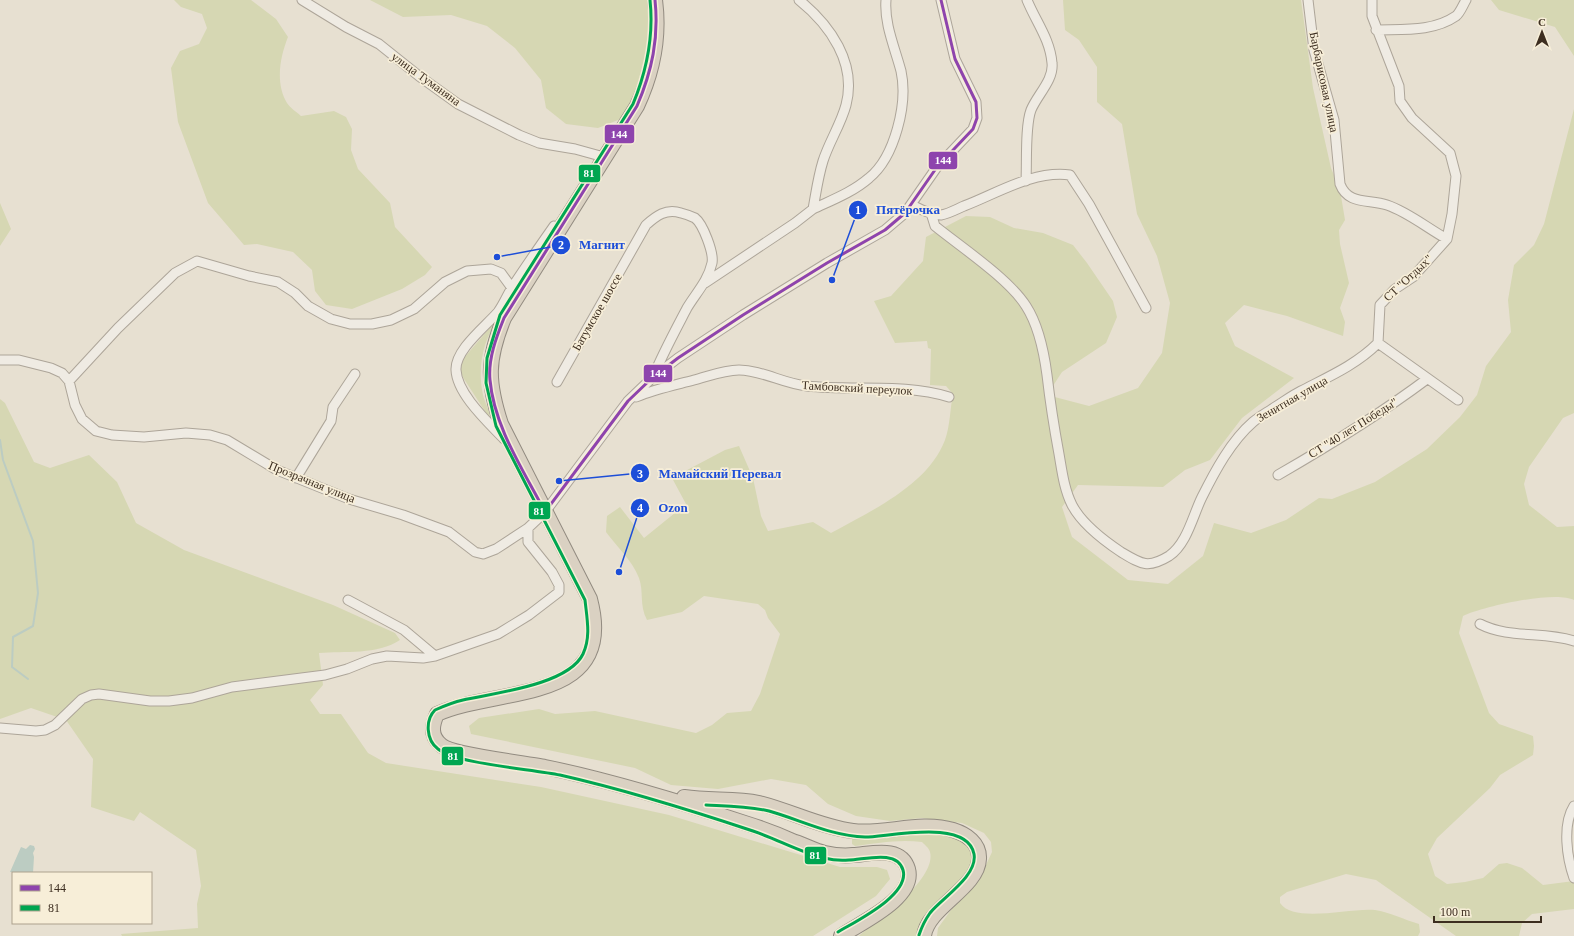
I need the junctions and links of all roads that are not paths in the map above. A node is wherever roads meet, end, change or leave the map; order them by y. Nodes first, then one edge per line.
1 (302, 0) edge
2 (655, 0) edge
3 (799, 0) edge
4 (886, 0) edge
5 (941, 0) edge
6 (1027, 0) edge
7 (1308, 0) edge
8 (1372, 0) edge
9 (1466, 0) edge
10 (1376, 30) junction
11 (604, 158) junction
12 (1026, 181) junction
13 (912, 205) junction
14 (813, 209) junction
15 (931, 213) junction
16 (562, 224) junction
17 (1447, 239) junction
18 (705, 283) junction
19 (512, 288) junction
20 (1146, 308) dead end
21 (1378, 343) junction
22 (0, 360) edge
23 (355, 374) dead end
24 (652, 378) junction
25 (1427, 379) junction
26 (69, 381) junction
27 (557, 382) dead end
28 (949, 397) dead end
29 (1458, 400) dead end
30 (628, 401) junction
31 (515, 450) junction
32 (1278, 475) dead end
33 (296, 478) junction
34 (545, 512) junction
35 (528, 528) junction
36 (348, 600) dead end
37 (1480, 624) dead end
38 (1574, 641) edge
39 (435, 656) junction
40 (0, 728) edge
41 (622, 786) junction
42 (746, 801) junction
43 (1574, 806) edge
44 (737, 821) junction
45 (1574, 878) edge
46 (841, 936) edge
47 (924, 936) edge

1 - 11 street, улица Туманяна
2 - 11 highway
3 - 14 street
4 - 14 street, Батумское шоссе
5 - 13 street, Прозрачная улица
6 - 12 street
7 - 17 street, Барбарисовая улица
8 - 10 street
9 - 10 street
10 - 17 street
11 - 16 highway
12 - 15 street
12 - 20 street
13 - 15 street
13 - 24 street, Прозрачная улица
14 - 18 street, Батумское шоссе
15 - 21 street, Зенитная улица
16 - 19 street
16 - 31 highway
17 - 21 street, СТ "Отдых"
18 - 24 street, Батумское шоссе
18 - 27 street, Батумское шоссе
19 - 26 street
19 - 31 street
21 - 25 street
22 - 26 street
23 - 33 street
24 - 30 street, Прозрачная улица
25 - 29 street
25 - 32 street, СТ "40 лет Победы"
26 - 33 street, Прозрачная улица
28 - 30 street, Тамбовский переулок
30 - 34 street, Прозрачная улица
31 - 34 highway
33 - 35 street, Прозрачная улица
34 - 35 street, Прозрачная улица
34 - 41 highway
35 - 39 street
36 - 39 street
37 - 38 street
39 - 40 street
41 - 42 highway
41 - 44 highway
42 - 44 highway
42 - 47 highway
43 - 45 street
44 - 46 highway

